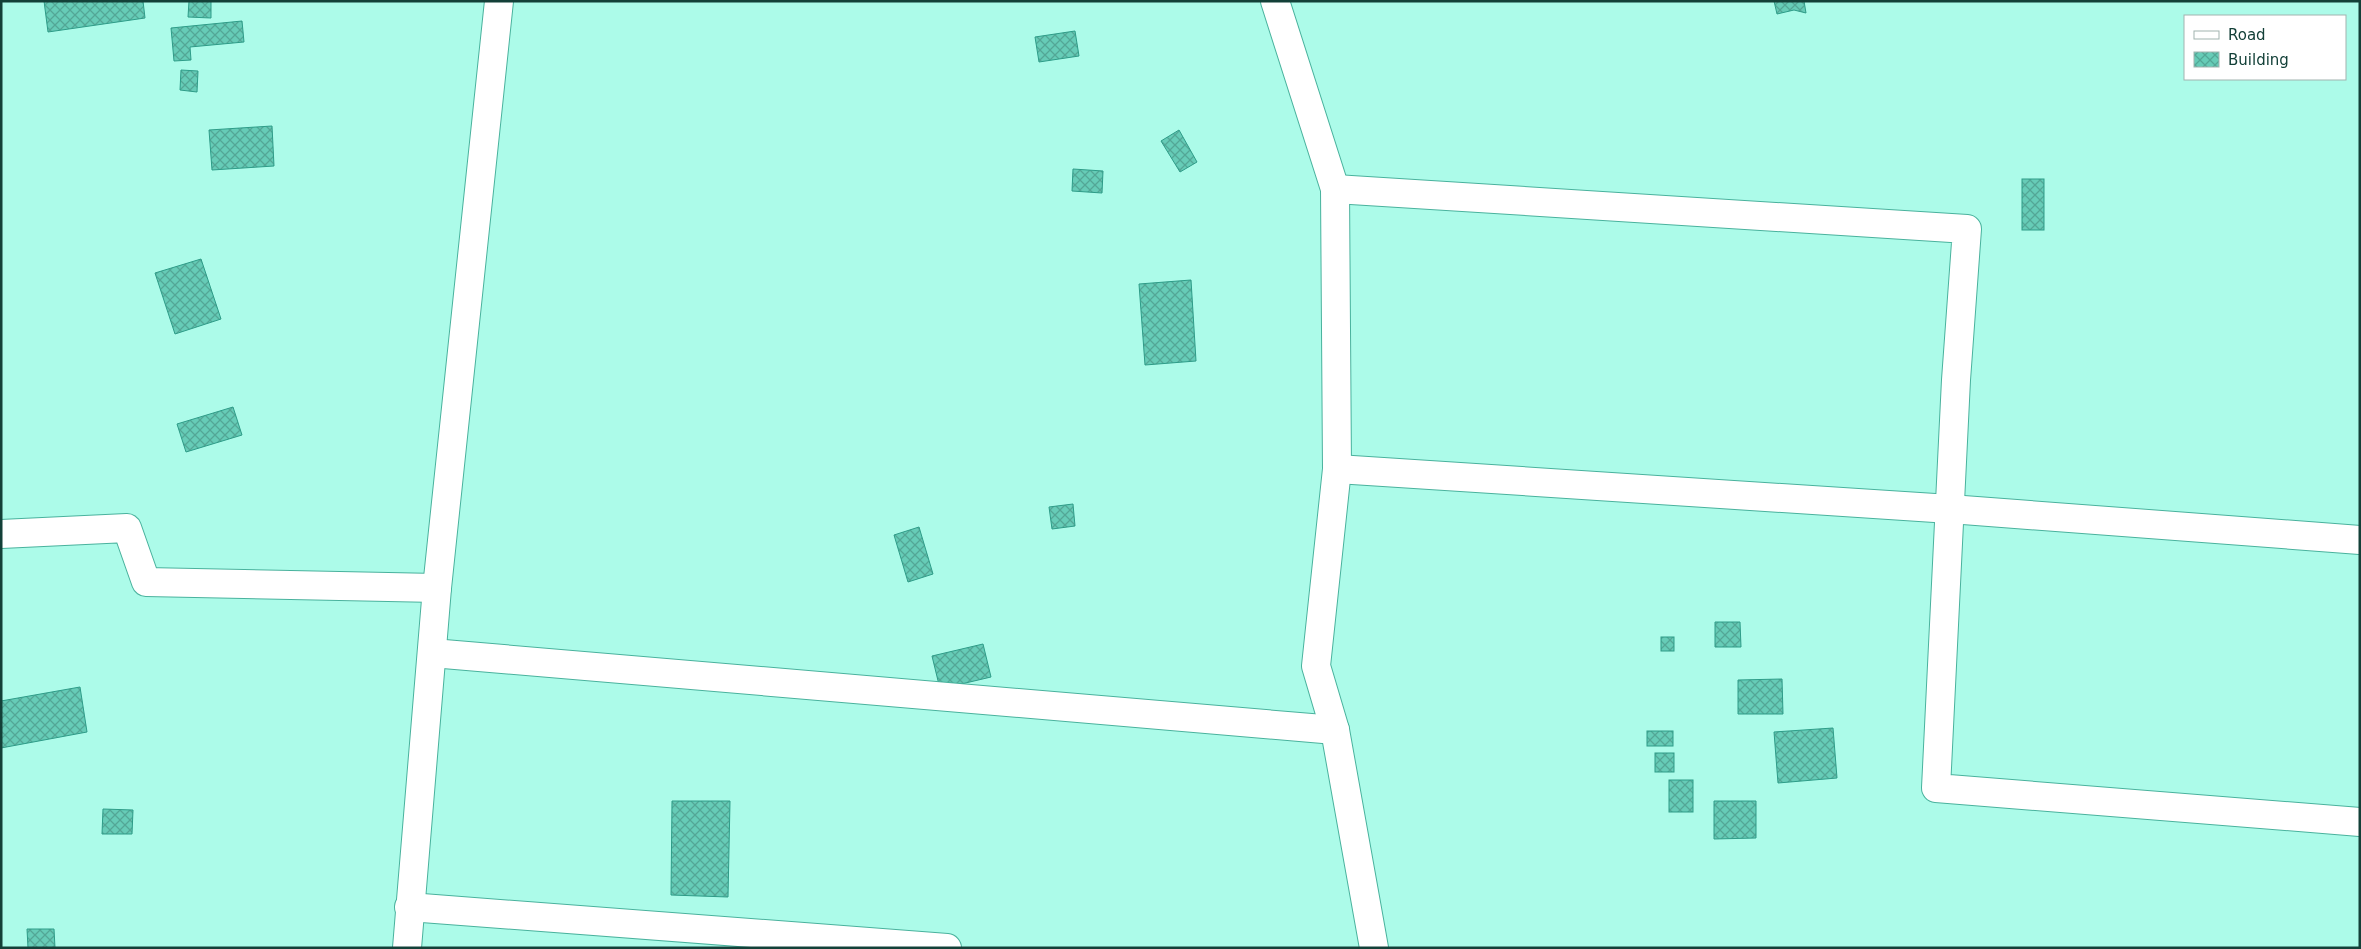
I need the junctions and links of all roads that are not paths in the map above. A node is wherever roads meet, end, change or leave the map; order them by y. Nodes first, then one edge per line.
1 (499, 1) edge
2 (1275, 1) edge
3 (1335, 189) junction
4 (1337, 469) junction
5 (1950, 508) junction
6 (1, 534) edge
7 (2360, 540) edge
8 (437, 588) junction
9 (432, 653) junction
10 (1335, 730) junction
11 (2360, 822) edge
12 (409, 907) junction
13 (407, 948) edge
14 (947, 948) edge
15 (1374, 948) edge

1 - 8 street
2 - 3 street
3 - 4 street
3 - 5 street
4 - 5 street
4 - 10 street
5 - 7 street
5 - 11 street
6 - 8 street
8 - 9 street
9 - 10 street
9 - 12 street
10 - 15 street
12 - 13 street
12 - 14 street

